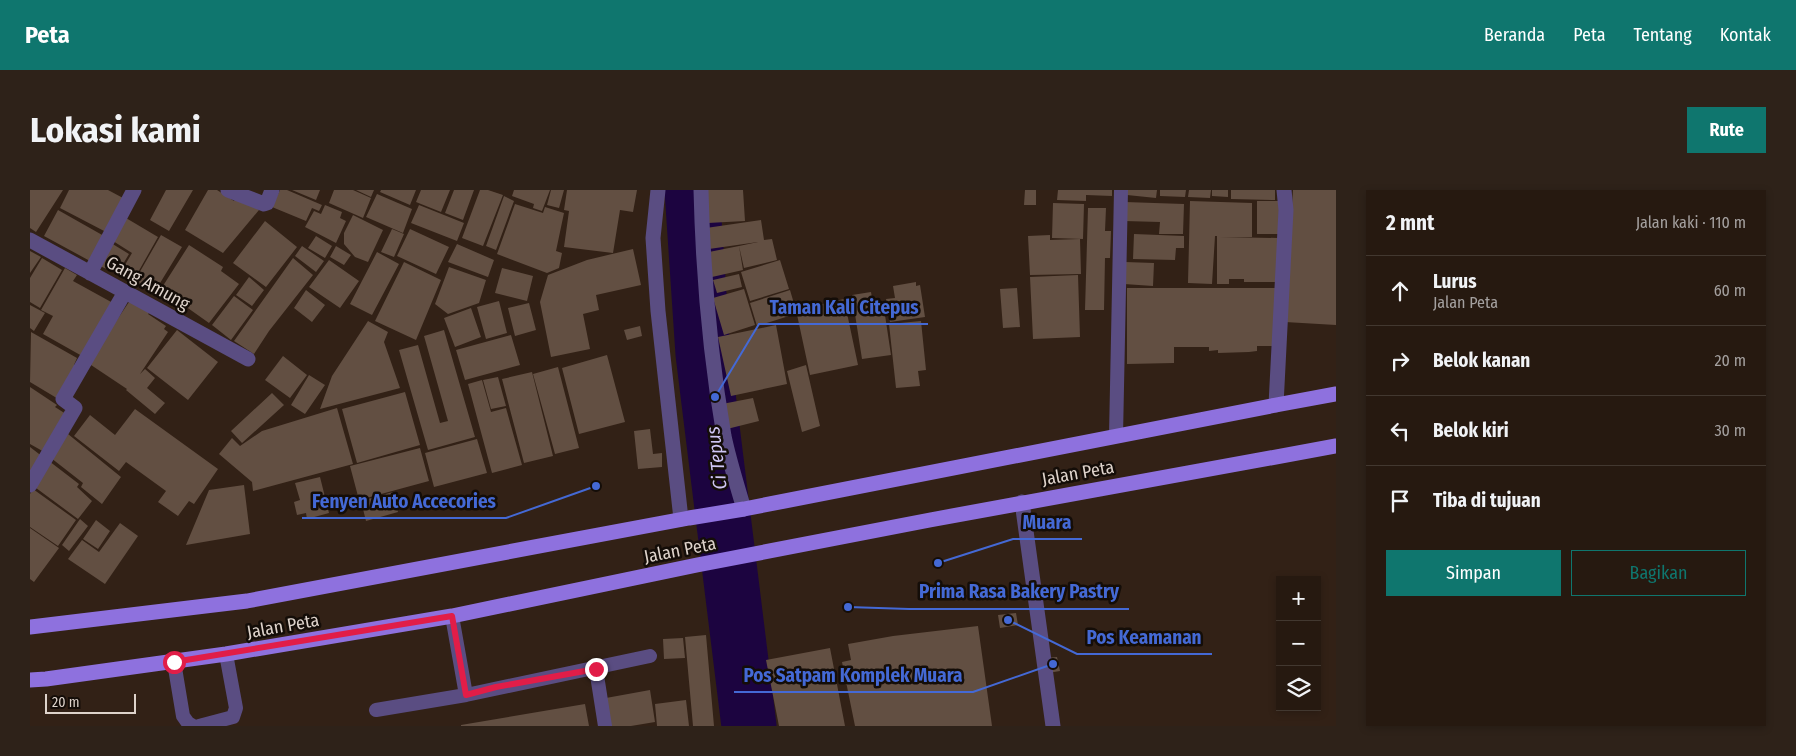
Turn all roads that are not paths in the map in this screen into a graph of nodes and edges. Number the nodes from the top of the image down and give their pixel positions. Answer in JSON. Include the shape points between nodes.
{"nodes":[{"id":1,"x":134,"y":190,"type":"edge"},
{"id":2,"x":228,"y":190,"type":"edge"},
{"id":3,"x":272,"y":190,"type":"edge"},
{"id":4,"x":658,"y":190,"type":"edge"},
{"id":5,"x":701,"y":190,"type":"edge"},
{"id":6,"x":1121,"y":190,"type":"edge"},
{"id":7,"x":1284,"y":190,"type":"edge"},
{"id":8,"x":30,"y":240,"type":"edge"},
{"id":9,"x":90,"y":273,"type":"junction"},
{"id":10,"x":125,"y":292,"type":"junction"},
{"id":11,"x":248,"y":359,"type":"dead end"},
{"id":12,"x":1336,"y":394,"type":"edge"},
{"id":13,"x":1276,"y":405,"type":"junction"},
{"id":14,"x":1116,"y":436,"type":"junction"},
{"id":15,"x":1336,"y":446,"type":"edge"},
{"id":16,"x":30,"y":485,"type":"edge"},
{"id":17,"x":1022,"y":502,"type":"junction"},
{"id":18,"x":739,"y":510,"type":"junction"},
{"id":19,"x":685,"y":519,"type":"junction"},
{"id":20,"x":452,"y":616,"type":"junction"},
{"id":21,"x":30,"y":627,"type":"edge"},
{"id":22,"x":226,"y":654,"type":"junction"},
{"id":23,"x":650,"y":656,"type":"dead end"},
{"id":24,"x":174,"y":662,"type":"junction"},
{"id":25,"x":596,"y":669,"type":"junction"},
{"id":26,"x":30,"y":680,"type":"edge"},
{"id":27,"x":466,"y":695,"type":"junction"},
{"id":28,"x":376,"y":710,"type":"dead end"},
{"id":29,"x":193,"y":726,"type":"edge"},
{"id":30,"x":199,"y":726,"type":"edge"},
{"id":31,"x":605,"y":726,"type":"edge"},
{"id":32,"x":1053,"y":726,"type":"edge"}],
"edges":[{"from":1,"to":9,"type":"street"},
{"from":2,"to":3,"type":"street","via":[[264,204]]},
{"from":4,"to":19,"type":"street","via":[[654,238],[658,311]]},
{"from":5,"to":18,"type":"street","via":[[713,360]]},
{"from":6,"to":14,"type":"lane"},
{"from":7,"to":13,"type":"street","via":[[1286,210]]},
{"from":8,"to":9,"type":"street","name":"Gang Amung"},
{"from":9,"to":10,"type":"street","name":"Gang Amung"},
{"from":10,"to":11,"type":"street","name":"Gang Amung"},
{"from":10,"to":16,"type":"street","via":[[63,399],[74,408]]},
{"from":12,"to":13,"type":"main road","name":"Jalan Peta"},
{"from":13,"to":14,"type":"main road","name":"Jalan Peta"},
{"from":14,"to":18,"type":"main road","name":"Jalan Peta"},
{"from":15,"to":17,"type":"main road","name":"Jalan Peta"},
{"from":17,"to":20,"type":"main road","name":"Jalan Peta"},
{"from":17,"to":32,"type":"street"},
{"from":18,"to":19,"type":"main road","name":"Jalan Peta"},
{"from":19,"to":21,"type":"main road","name":"Jalan Peta","via":[[246,601]]},
{"from":20,"to":22,"type":"main road","name":"Jalan Peta"},
{"from":20,"to":27,"type":"lane"},
{"from":22,"to":24,"type":"main road","name":"Jalan Peta"},
{"from":22,"to":30,"type":"lane","via":[[235,713],[233,718]]},
{"from":23,"to":25,"type":"lane"},
{"from":24,"to":26,"type":"main road","name":"Jalan Peta"},
{"from":24,"to":29,"type":"lane","via":[[183,716]]},
{"from":25,"to":27,"type":"lane"},
{"from":25,"to":31,"type":"lane"},
{"from":27,"to":28,"type":"lane"}]}
